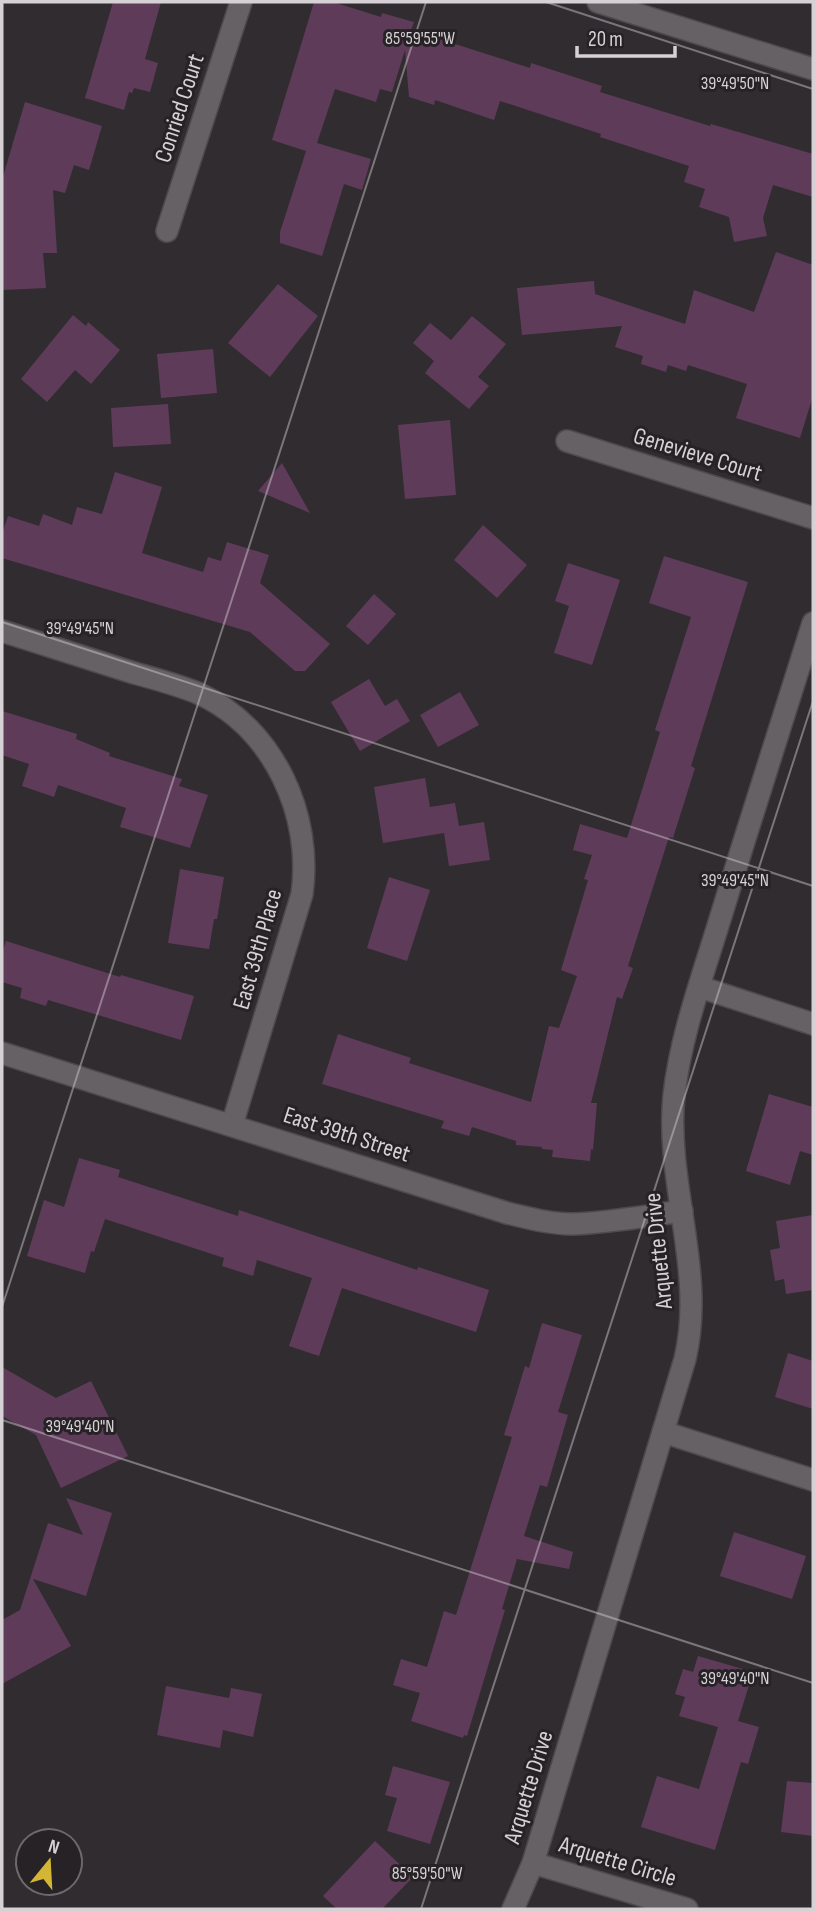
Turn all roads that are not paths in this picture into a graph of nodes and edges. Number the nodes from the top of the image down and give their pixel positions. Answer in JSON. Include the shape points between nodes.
{"nodes":[{"id":1,"x":241,"y":2,"type":"edge"},
{"id":2,"x":598,"y":2,"type":"edge"},
{"id":3,"x":813,"y":69,"type":"edge"},
{"id":4,"x":167,"y":231,"type":"dead end"},
{"id":5,"x":567,"y":441,"type":"dead end"},
{"id":6,"x":813,"y":518,"type":"edge"},
{"id":7,"x":813,"y":623,"type":"edge"},
{"id":8,"x":2,"y":631,"type":"edge"},
{"id":9,"x":700,"y":987,"type":"junction"},
{"id":10,"x":813,"y":1024,"type":"edge"},
{"id":11,"x":2,"y":1053,"type":"edge"},
{"id":12,"x":232,"y":1125,"type":"junction"},
{"id":13,"x":682,"y":1210,"type":"junction"},
{"id":14,"x":663,"y":1432,"type":"junction"},
{"id":15,"x":813,"y":1480,"type":"edge"},
{"id":16,"x":533,"y":1863,"type":"junction"},
{"id":17,"x":513,"y":1909,"type":"edge"},
{"id":18,"x":688,"y":1909,"type":"edge"}],
"edges":[{"from":1,"to":4,"type":"street","name":"Conried Court"},
{"from":2,"to":3,"type":"street"},
{"from":5,"to":6,"type":"street","name":"Genevieve Court"},
{"from":7,"to":9,"type":"street","name":"Arquette Drive"},
{"from":8,"to":12,"type":"street","name":"East 39th Place","via":[[199,694],[248,728],[284,777],[302,835],[302,894]]},
{"from":9,"to":10,"type":"street"},
{"from":9,"to":13,"type":"street","name":"Arquette Drive","via":[[680,1056],[674,1098],[674,1153]]},
{"from":11,"to":12,"type":"street","name":"East 39th Street"},
{"from":12,"to":13,"type":"street","name":"East 39th Street","via":[[538,1221],[603,1222]]},
{"from":13,"to":14,"type":"street","name":"Arquette Drive","via":[[692,1314],[685,1359]]},
{"from":14,"to":15,"type":"street"},
{"from":14,"to":16,"type":"street","name":"Arquette Drive"},
{"from":16,"to":17,"type":"street","name":"Arquette Drive"},
{"from":16,"to":18,"type":"street","name":"Arquette Circle"}]}
